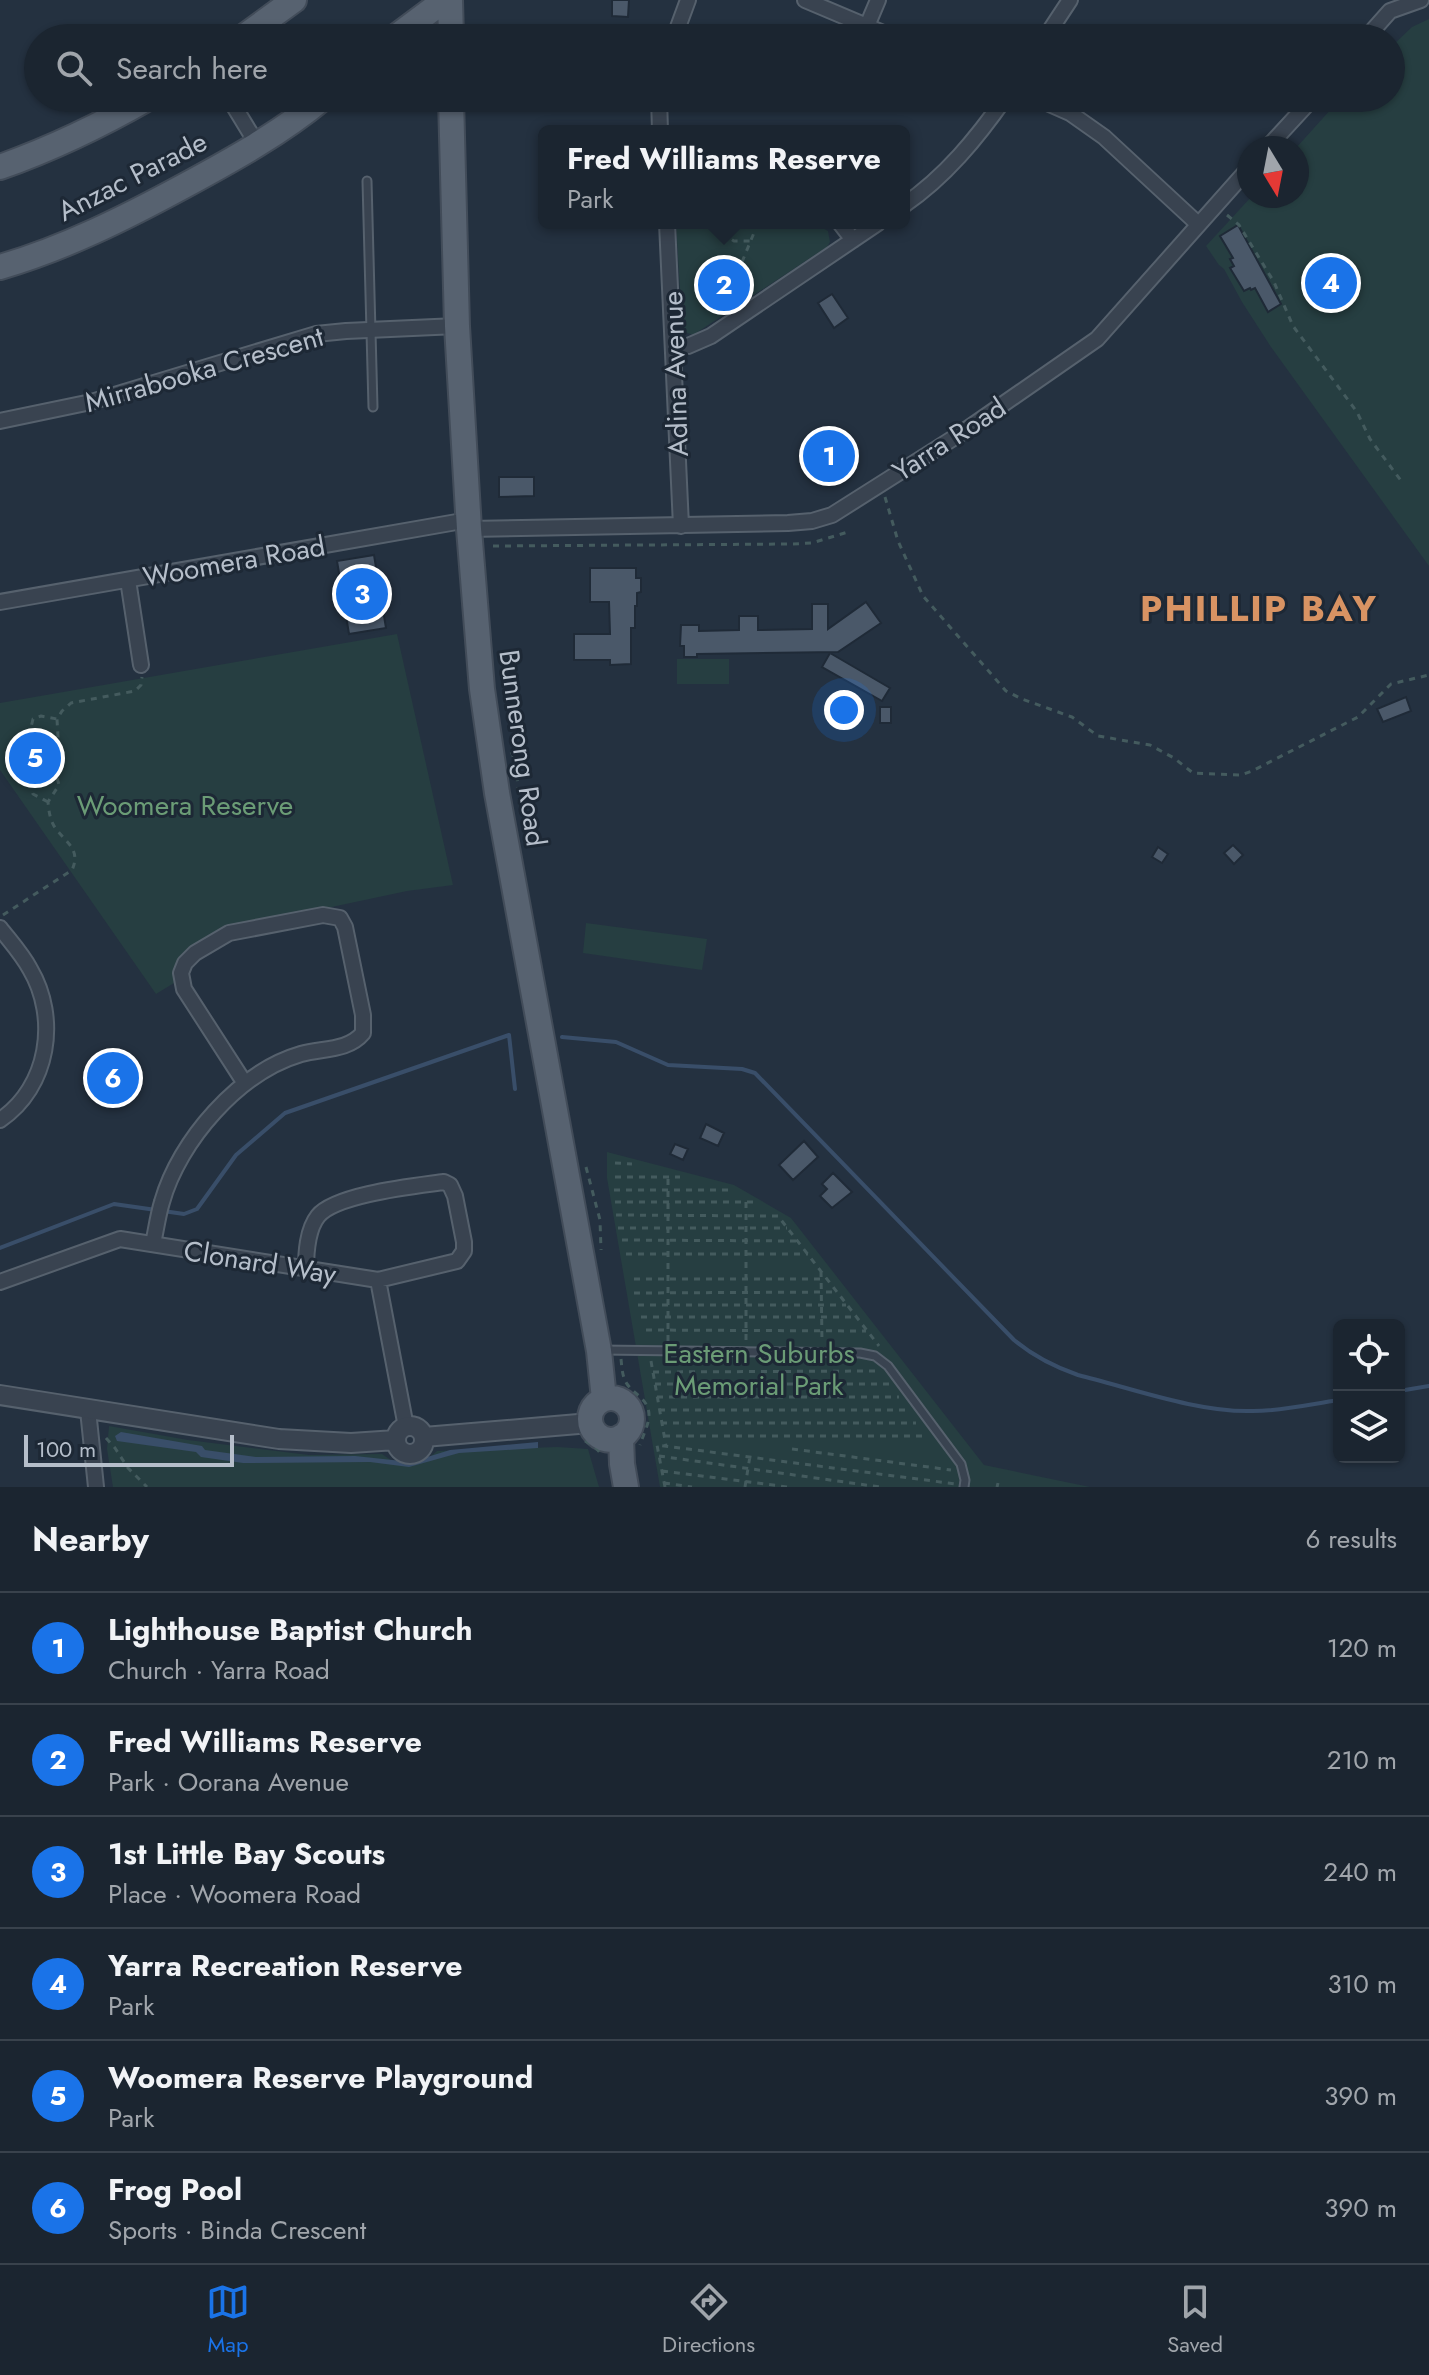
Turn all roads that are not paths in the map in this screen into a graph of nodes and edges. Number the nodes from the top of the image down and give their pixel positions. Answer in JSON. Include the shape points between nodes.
{"nodes":[{"id":1,"x":294,"y":0,"type":"edge"},
{"id":2,"x":448,"y":0,"type":"edge"},
{"id":3,"x":688,"y":0,"type":"edge"},
{"id":4,"x":805,"y":0,"type":"edge"},
{"id":5,"x":878,"y":0,"type":"edge"},
{"id":6,"x":1070,"y":0,"type":"edge"},
{"id":7,"x":1421,"y":0,"type":"edge"},
{"id":8,"x":261,"y":24,"type":"edge"},
{"id":9,"x":414,"y":24,"type":"edge"},
{"id":10,"x":450,"y":24,"type":"edge"},
{"id":11,"x":679,"y":24,"type":"edge"},
{"id":12,"x":862,"y":24,"type":"edge"},
{"id":13,"x":868,"y":24,"type":"edge"},
{"id":14,"x":1054,"y":24,"type":"edge"},
{"id":15,"x":1378,"y":24,"type":"edge"},
{"id":16,"x":123,"y":112,"type":"edge"},
{"id":17,"x":238,"y":112,"type":"edge"},
{"id":18,"x":303,"y":112,"type":"edge"},
{"id":19,"x":451,"y":112,"type":"edge"},
{"id":20,"x":994,"y":112,"type":"edge"},
{"id":21,"x":1068,"y":112,"type":"edge"},
{"id":22,"x":1300,"y":112,"type":"edge"},
{"id":23,"x":1278,"y":136,"type":"edge"},
{"id":24,"x":257,"y":144,"type":"junction"},
{"id":25,"x":0,"y":167,"type":"edge"},
{"id":26,"x":367,"y":181,"type":"dead end"},
{"id":27,"x":1237,"y":181,"type":"edge"},
{"id":28,"x":910,"y":201,"type":"edge"},
{"id":29,"x":1198,"y":224,"type":"junction"},
{"id":30,"x":667,"y":229,"type":"edge"},
{"id":31,"x":845,"y":229,"type":"edge"},
{"id":32,"x":869,"y":229,"type":"edge"},
{"id":33,"x":853,"y":240,"type":"junction"},
{"id":34,"x":0,"y":267,"type":"edge"},
{"id":35,"x":457,"y":326,"type":"junction"},
{"id":36,"x":373,"y":329,"type":"junction"},
{"id":37,"x":674,"y":347,"type":"junction"},
{"id":38,"x":373,"y":407,"type":"dead end"},
{"id":39,"x":0,"y":421,"type":"edge"},
{"id":40,"x":468,"y":524,"type":"junction"},
{"id":41,"x":681,"y":526,"type":"junction"},
{"id":42,"x":128,"y":580,"type":"junction"},
{"id":43,"x":0,"y":602,"type":"edge"},
{"id":44,"x":141,"y":665,"type":"road end"},
{"id":45,"x":0,"y":928,"type":"edge"},
{"id":46,"x":244,"y":1082,"type":"junction"},
{"id":47,"x":0,"y":1120,"type":"edge"},
{"id":48,"x":153,"y":1244,"type":"junction"},
{"id":49,"x":306,"y":1270,"type":"junction"},
{"id":50,"x":378,"y":1280,"type":"junction"},
{"id":51,"x":0,"y":1282,"type":"edge"},
{"id":52,"x":599,"y":1351,"type":"junction"},
{"id":53,"x":0,"y":1395,"type":"edge"},
{"id":54,"x":604,"y":1399,"type":"junction"},
{"id":55,"x":88,"y":1410,"type":"junction"},
{"id":56,"x":401,"y":1433,"type":"junction"},
{"id":57,"x":606,"y":1433,"type":"junction"},
{"id":58,"x":959,"y":1486,"type":"edge"},
{"id":59,"x":96,"y":1487,"type":"edge"},
{"id":60,"x":614,"y":1487,"type":"edge"},
{"id":61,"x":626,"y":1487,"type":"edge"}],
"edges":[{"from":1,"to":8,"type":"main road"},
{"from":2,"to":9,"type":"main road"},
{"from":2,"to":10,"type":"main road"},
{"from":3,"to":11,"type":"street"},
{"from":4,"to":12,"type":"street"},
{"from":5,"to":13,"type":"street"},
{"from":6,"to":14,"type":"street"},
{"from":7,"to":15,"type":"street","via":[[1390,11]]},
{"from":16,"to":25,"type":"main road"},
{"from":17,"to":24,"type":"street"},
{"from":18,"to":24,"type":"main road","name":"Anzac Parade"},
{"from":19,"to":35,"type":"main road","name":"Bunnerong Road"},
{"from":20,"to":28,"type":"street","via":[[951,165]]},
{"from":21,"to":29,"type":"street","via":[[1104,137]]},
{"from":22,"to":23,"type":"street"},
{"from":24,"to":34,"type":"main road","name":"Anzac Parade","via":[[121,219]]},
{"from":26,"to":36,"type":"lane"},
{"from":27,"to":29,"type":"street","name":"Yarra Road"},
{"from":29,"to":41,"type":"street","name":"Yarra Road","via":[[1097,339],[832,515],[812,521]]},
{"from":30,"to":37,"type":"street","name":"Adina Avenue"},
{"from":31,"to":33,"type":"street"},
{"from":32,"to":33,"type":"street"},
{"from":33,"to":37,"type":"street","via":[[711,336]]},
{"from":35,"to":36,"type":"street","name":"Mirrabooka Crescent"},
{"from":35,"to":40,"type":"main road","name":"Bunnerong Road"},
{"from":36,"to":38,"type":"lane"},
{"from":36,"to":39,"type":"street","name":"Mirrabooka Crescent","via":[[316,334],[91,402]]},
{"from":37,"to":41,"type":"street","name":"Adina Avenue"},
{"from":40,"to":41,"type":"street","name":"Yarra Road"},
{"from":40,"to":42,"type":"street","name":"Woomera Road"},
{"from":40,"to":52,"type":"main road","name":"Bunnerong Road","via":[[497,793]]},
{"from":42,"to":43,"type":"street","name":"Woomera Road"},
{"from":42,"to":44,"type":"street"},
{"from":45,"to":47,"type":"street","via":[[30,969],[46,1021],[36,1082]]},
{"from":46,"to":46,"type":"street","via":[[301,1054],[346,1046],[363,1033],[340,918],[323,915],[229,933],[185,963],[184,989]]},
{"from":46,"to":48,"type":"street","via":[[208,1119],[181,1158],[162,1201]]},
{"from":48,"to":49,"type":"street","name":"Clonard Way"},
{"from":48,"to":51,"type":"street","name":"Clonard Way","via":[[120,1239]]},
{"from":49,"to":50,"type":"street","name":"Clonard Way"},
{"from":49,"to":50,"type":"street","via":[[310,1235],[318,1216],[331,1206],[393,1190],[450,1185],[464,1242],[457,1261]]},
{"from":50,"to":56,"type":"street"},
{"from":52,"to":54,"type":"main road","name":"Bunnerong Road"},
{"from":52,"to":58,"type":"lane","via":[[875,1356],[961,1464],[965,1480]]},
{"from":53,"to":55,"type":"street"},
{"from":54,"to":57,"type":"main road","via":[[591,1411]]},
{"from":54,"to":57,"type":"main road","via":[[617,1399],[628,1407],[632,1421],[627,1433]]},
{"from":55,"to":56,"type":"street","via":[[279,1439],[351,1443]]},
{"from":55,"to":59,"type":"street"},
{"from":56,"to":57,"type":"street","via":[[401,1451],[414,1454],[424,1437]]},
{"from":57,"to":60,"type":"main road"},
{"from":57,"to":61,"type":"main road","via":[[622,1464]]}]}
